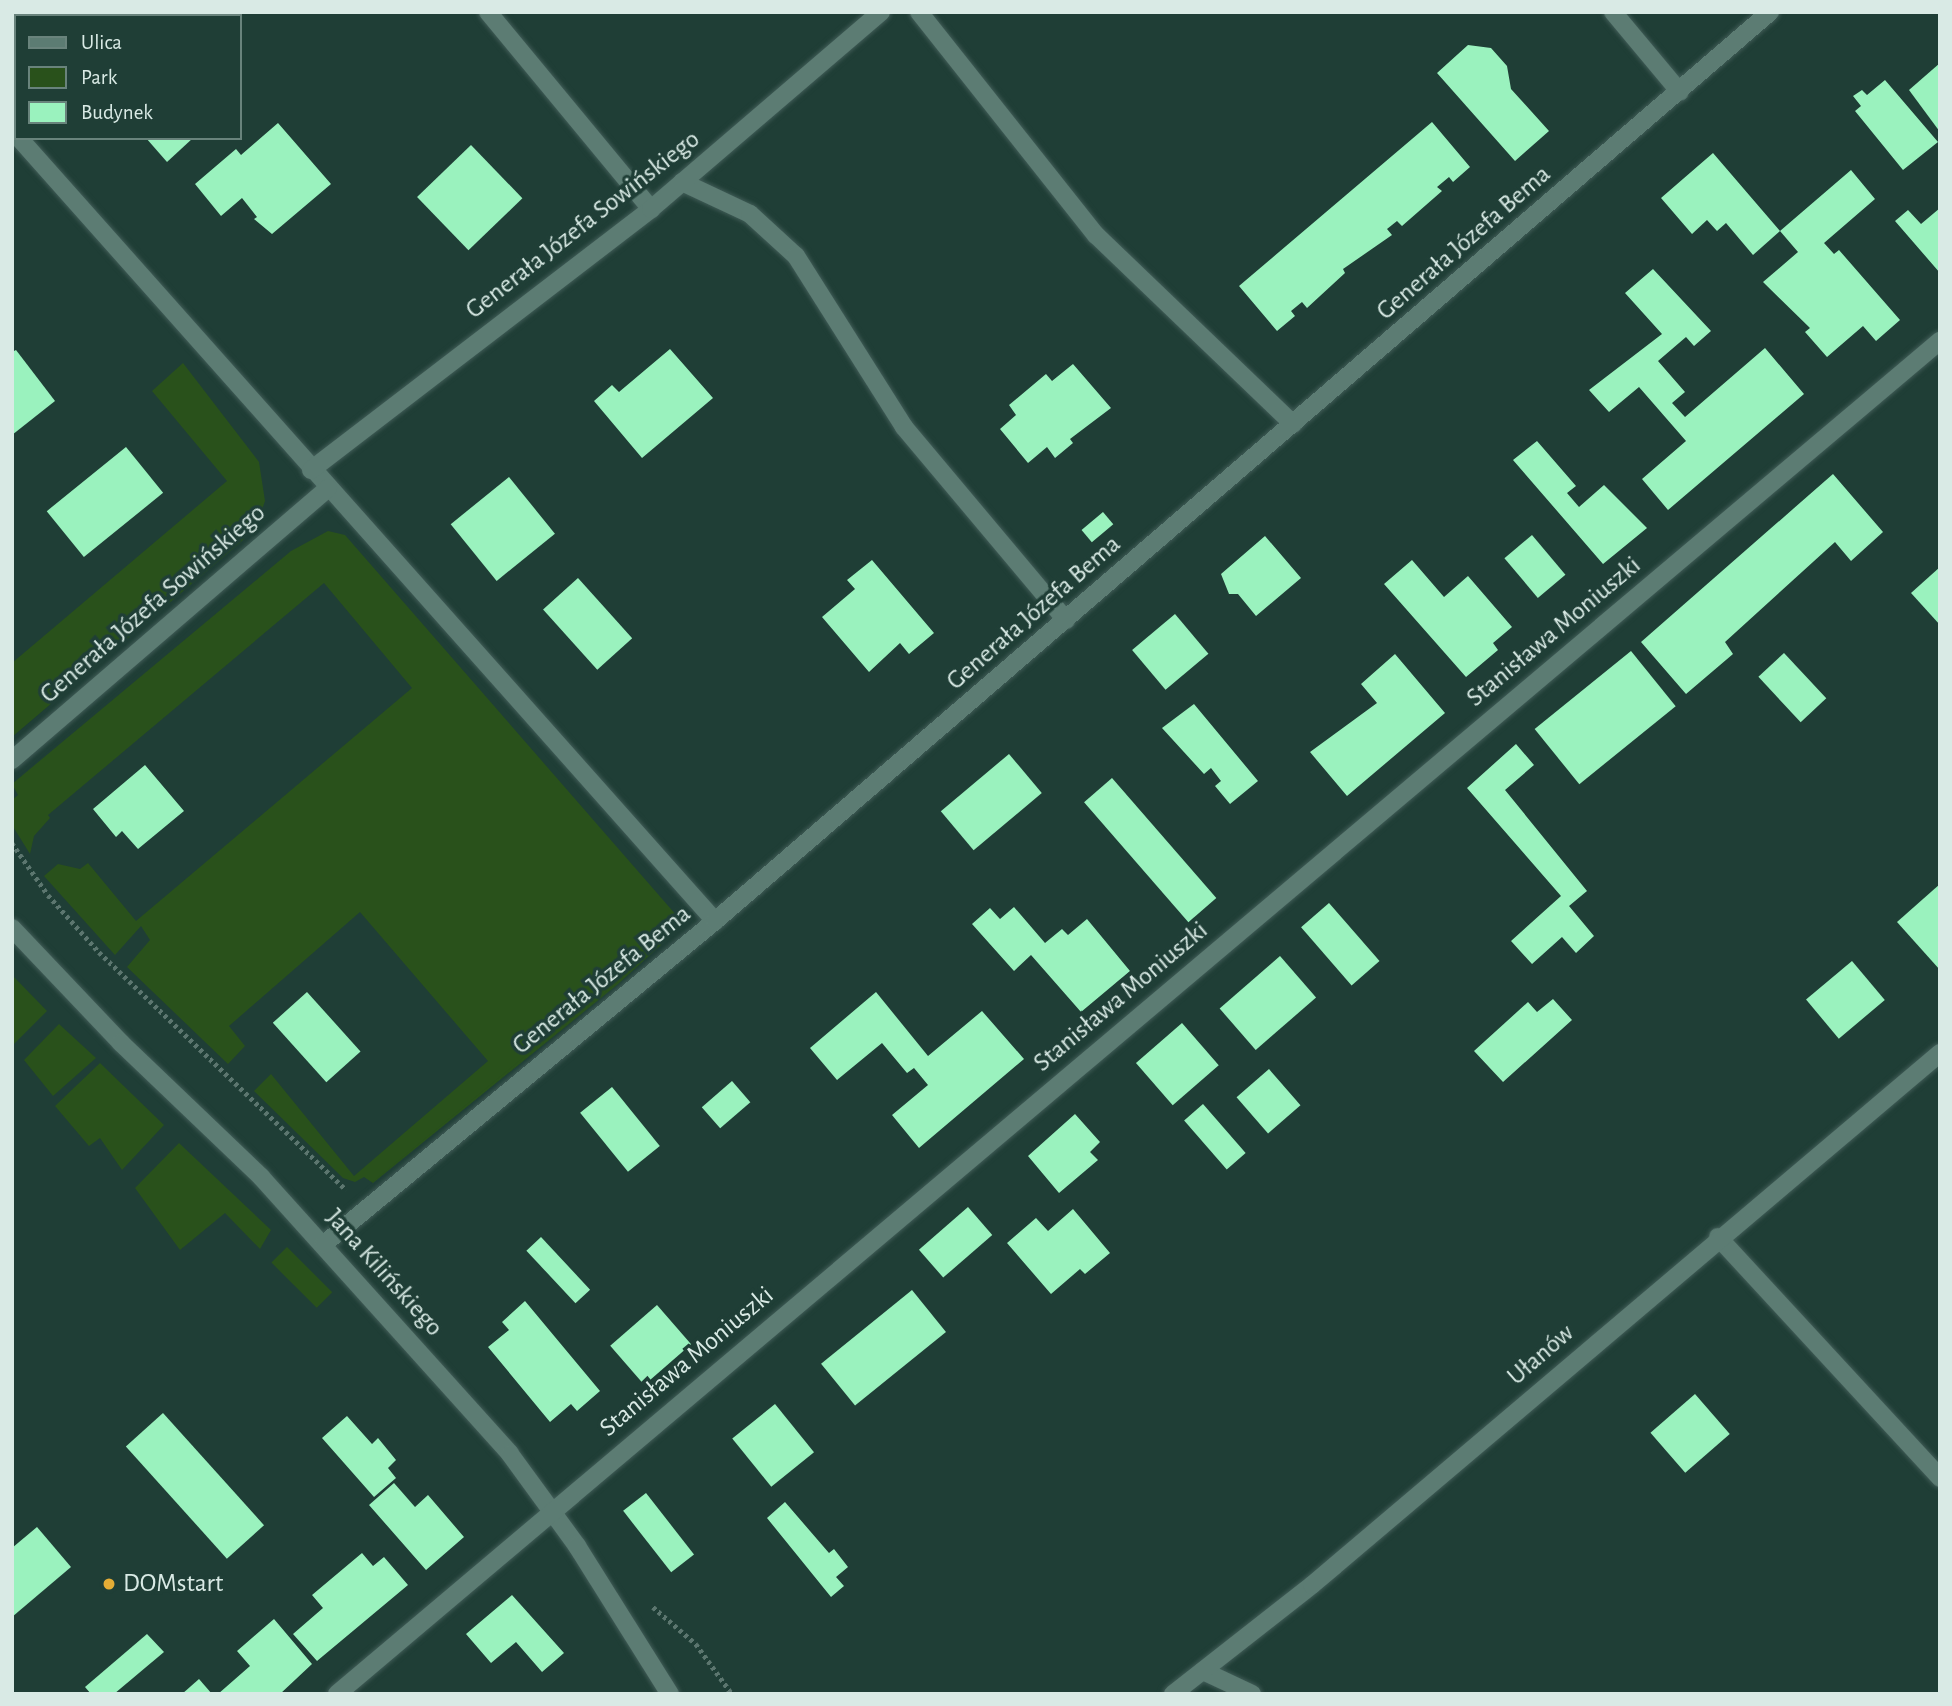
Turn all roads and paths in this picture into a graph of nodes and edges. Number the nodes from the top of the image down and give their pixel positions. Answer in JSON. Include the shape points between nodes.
{"nodes":[{"id":1,"x":488,"y":12,"type":"edge"},
{"id":2,"x":881,"y":12,"type":"edge"},
{"id":3,"x":919,"y":12,"type":"edge"},
{"id":4,"x":1613,"y":12,"type":"edge"},
{"id":5,"x":1770,"y":12,"type":"edge"},
{"id":6,"x":1680,"y":92,"type":"junction"},
{"id":7,"x":20,"y":140,"type":"edge"},
{"id":8,"x":682,"y":182,"type":"junction"},
{"id":9,"x":651,"y":209,"type":"junction"},
{"id":10,"x":1940,"y":341,"type":"edge"},
{"id":11,"x":1293,"y":425,"type":"junction"},
{"id":12,"x":312,"y":470,"type":"junction"},
{"id":13,"x":328,"y":488,"type":"junction"},
{"id":14,"x":1066,"y":620,"type":"junction"},
{"id":15,"x":12,"y":760,"type":"edge"},
{"id":16,"x":12,"y":843,"type":"edge"},
{"id":17,"x":715,"y":921,"type":"junction"},
{"id":18,"x":12,"y":928,"type":"edge"},
{"id":19,"x":1940,"y":1053,"type":"edge"},
{"id":20,"x":352,"y":1197,"type":"dead end"},
{"id":21,"x":1718,"y":1237,"type":"junction"},
{"id":22,"x":324,"y":1244,"type":"junction"},
{"id":23,"x":1940,"y":1478,"type":"edge"},
{"id":24,"x":551,"y":1511,"type":"junction"},
{"id":25,"x":644,"y":1595,"type":"dead end"},
{"id":26,"x":1203,"y":1671,"type":"junction"},
{"id":27,"x":337,"y":1694,"type":"edge"},
{"id":28,"x":670,"y":1694,"type":"edge"},
{"id":29,"x":732,"y":1694,"type":"edge"},
{"id":30,"x":1173,"y":1694,"type":"edge"},
{"id":31,"x":1252,"y":1694,"type":"edge"}],
"edges":[{"from":1,"to":9,"type":"street"},
{"from":2,"to":8,"type":"street","name":"Generała Józefa Sowińskiego"},
{"from":3,"to":11,"type":"street","via":[[1096,235]]},
{"from":4,"to":6,"type":"street"},
{"from":5,"to":6,"type":"street","name":"Generała Józefa Bema"},
{"from":6,"to":11,"type":"street","name":"Generała Józefa Bema"},
{"from":7,"to":12,"type":"street"},
{"from":8,"to":9,"type":"street","name":"Generała Józefa Sowińskiego"},
{"from":8,"to":14,"type":"street","via":[[750,214],[796,256],[904,428]]},
{"from":9,"to":12,"type":"street","name":"Generała Józefa Sowińskiego"},
{"from":10,"to":24,"type":"street","name":"Stanisława Moniuszki"},
{"from":11,"to":14,"type":"street","name":"Generała Józefa Bema"},
{"from":12,"to":13,"type":"street"},
{"from":13,"to":15,"type":"street","name":"Generała Józefa Sowińskiego"},
{"from":13,"to":17,"type":"street"},
{"from":14,"to":17,"type":"street","name":"Generała Józefa Bema"},
{"from":16,"to":20,"type":"path","via":[[48,895],[99,952]]},
{"from":17,"to":22,"type":"street","name":"Generała Józefa Bema"},
{"from":18,"to":22,"type":"street","name":"Jana Kilińskiego","via":[[84,1006]]},
{"from":19,"to":21,"type":"street","name":"Ułanów"},
{"from":21,"to":23,"type":"street"},
{"from":21,"to":26,"type":"street","name":"Ułanów","via":[[1312,1585]]},
{"from":22,"to":24,"type":"street","name":"Jana Kilińskiego","via":[[510,1454]]},
{"from":24,"to":27,"type":"street","name":"Stanisława Moniuszki"},
{"from":24,"to":28,"type":"street","name":"Jana Kilińskiego"},
{"from":25,"to":29,"type":"path","via":[[696,1644]]},
{"from":26,"to":30,"type":"street","name":"Ułanów"},
{"from":26,"to":31,"type":"street"}]}
